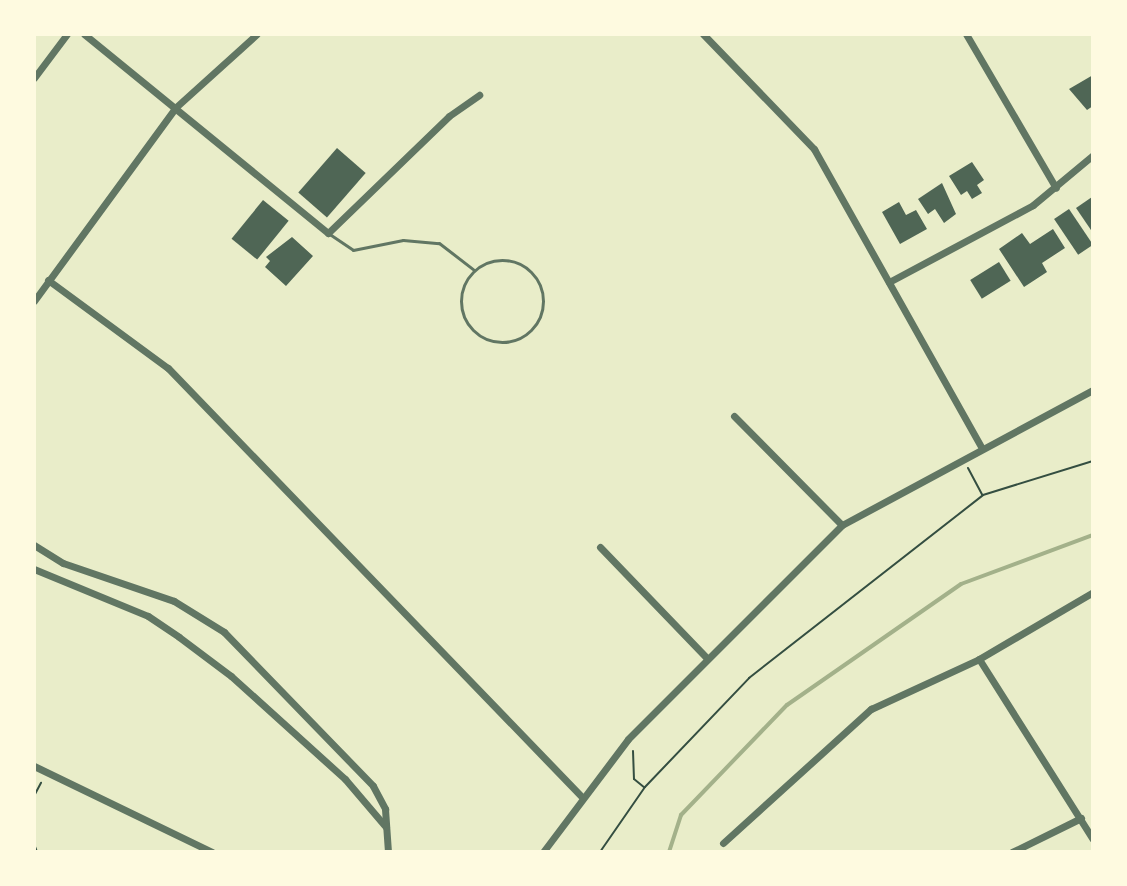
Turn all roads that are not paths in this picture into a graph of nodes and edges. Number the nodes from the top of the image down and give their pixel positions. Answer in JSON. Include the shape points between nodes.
{"nodes":[{"id":1,"x":67,"y":34,"type":"edge"},
{"id":2,"x":84,"y":34,"type":"edge"},
{"id":3,"x":257,"y":34,"type":"edge"},
{"id":4,"x":703,"y":34,"type":"edge"},
{"id":5,"x":966,"y":34,"type":"edge"},
{"id":6,"x":34,"y":78,"type":"edge"},
{"id":7,"x":479,"y":95,"type":"dead end"},
{"id":8,"x":175,"y":108,"type":"junction"},
{"id":9,"x":1093,"y":155,"type":"edge"},
{"id":10,"x":1056,"y":188,"type":"junction"},
{"id":11,"x":328,"y":233,"type":"junction"},
{"id":12,"x":474,"y":270,"type":"junction"},
{"id":13,"x":48,"y":280,"type":"junction"},
{"id":14,"x":889,"y":282,"type":"junction"},
{"id":15,"x":34,"y":301,"type":"edge"},
{"id":16,"x":1093,"y":390,"type":"edge"},
{"id":17,"x":734,"y":416,"type":"dead end"},
{"id":18,"x":982,"y":448,"type":"junction"},
{"id":19,"x":842,"y":525,"type":"junction"},
{"id":20,"x":34,"y":545,"type":"edge"},
{"id":21,"x":600,"y":547,"type":"dead end"},
{"id":22,"x":34,"y":569,"type":"edge"},
{"id":23,"x":1093,"y":592,"type":"edge"},
{"id":24,"x":706,"y":657,"type":"junction"},
{"id":25,"x":979,"y":659,"type":"junction"},
{"id":26,"x":34,"y":766,"type":"edge"},
{"id":27,"x":582,"y":797,"type":"junction"},
{"id":28,"x":1081,"y":818,"type":"junction"},
{"id":29,"x":387,"y":829,"type":"junction"},
{"id":30,"x":1093,"y":839,"type":"edge"},
{"id":31,"x":723,"y":843,"type":"dead end"},
{"id":32,"x":212,"y":852,"type":"edge"},
{"id":33,"x":388,"y":852,"type":"edge"},
{"id":34,"x":543,"y":852,"type":"edge"},
{"id":35,"x":1012,"y":852,"type":"edge"}],
"edges":[{"from":1,"to":6,"type":"street"},
{"from":2,"to":8,"type":"street"},
{"from":3,"to":8,"type":"street"},
{"from":4,"to":14,"type":"street","via":[[814,149]]},
{"from":5,"to":10,"type":"street"},
{"from":7,"to":11,"type":"street","via":[[449,116]]},
{"from":8,"to":11,"type":"street"},
{"from":8,"to":13,"type":"street"},
{"from":9,"to":10,"type":"street"},
{"from":10,"to":14,"type":"street"},
{"from":11,"to":12,"type":"lane","via":[[353,250],[403,240],[439,243]]},
{"from":12,"to":12,"type":"lane","via":[[500,260],[527,268],[542,290],[544,305],[532,330],[509,342],[495,342],[472,330],[461,293]]},
{"from":13,"to":15,"type":"street"},
{"from":13,"to":27,"type":"street","via":[[168,368]]},
{"from":14,"to":18,"type":"street"},
{"from":16,"to":18,"type":"street"},
{"from":17,"to":19,"type":"street"},
{"from":18,"to":19,"type":"street"},
{"from":19,"to":24,"type":"street"},
{"from":20,"to":29,"type":"street","via":[[63,563],[174,601],[224,632],[373,786]]},
{"from":21,"to":24,"type":"street"},
{"from":22,"to":29,"type":"street","via":[[148,616],[179,637],[345,779]]},
{"from":23,"to":25,"type":"street"},
{"from":24,"to":27,"type":"street","via":[[627,740]]},
{"from":25,"to":28,"type":"street"},
{"from":25,"to":31,"type":"street","via":[[871,709]]},
{"from":26,"to":32,"type":"street"},
{"from":27,"to":34,"type":"street"},
{"from":28,"to":30,"type":"street"},
{"from":28,"to":35,"type":"street"},
{"from":29,"to":33,"type":"street"}]}
